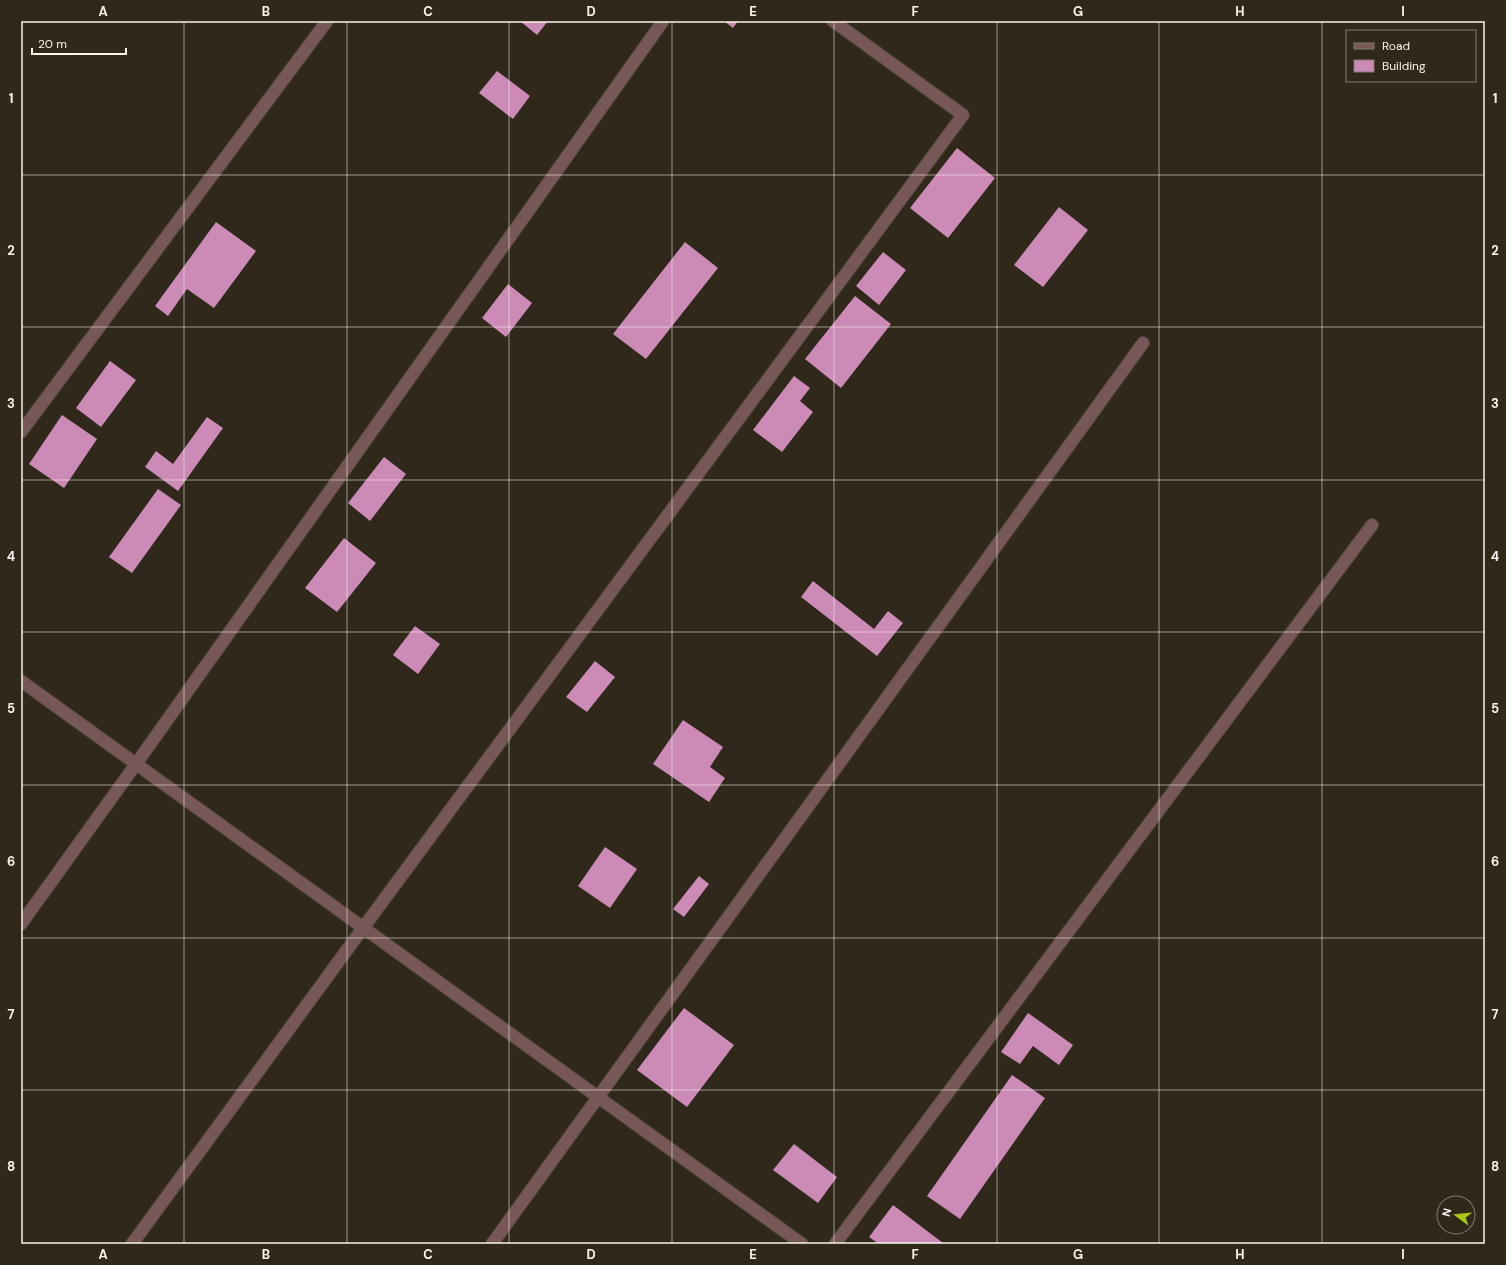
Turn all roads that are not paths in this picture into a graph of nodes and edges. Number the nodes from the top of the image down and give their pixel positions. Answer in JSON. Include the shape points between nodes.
{"nodes":[{"id":1,"x":327,"y":21,"type":"edge"},
{"id":2,"x":663,"y":21,"type":"edge"},
{"id":3,"x":833,"y":21,"type":"edge"},
{"id":4,"x":1143,"y":344,"type":"dead end"},
{"id":5,"x":21,"y":432,"type":"edge"},
{"id":6,"x":1372,"y":525,"type":"dead end"},
{"id":7,"x":21,"y":682,"type":"edge"},
{"id":8,"x":136,"y":764,"type":"junction"},
{"id":9,"x":21,"y":924,"type":"edge"},
{"id":10,"x":363,"y":928,"type":"junction"},
{"id":11,"x":599,"y":1097,"type":"junction"},
{"id":12,"x":132,"y":1244,"type":"edge"},
{"id":13,"x":492,"y":1244,"type":"edge"},
{"id":14,"x":802,"y":1244,"type":"edge"},
{"id":15,"x":835,"y":1244,"type":"edge"}],
"edges":[{"from":1,"to":5,"type":"street"},
{"from":2,"to":8,"type":"street"},
{"from":3,"to":10,"type":"street","via":[[963,115]]},
{"from":4,"to":11,"type":"street"},
{"from":6,"to":15,"type":"street"},
{"from":7,"to":8,"type":"street"},
{"from":8,"to":9,"type":"street"},
{"from":8,"to":10,"type":"street"},
{"from":10,"to":11,"type":"street"},
{"from":10,"to":12,"type":"street"},
{"from":11,"to":13,"type":"street"},
{"from":11,"to":14,"type":"street"}]}
